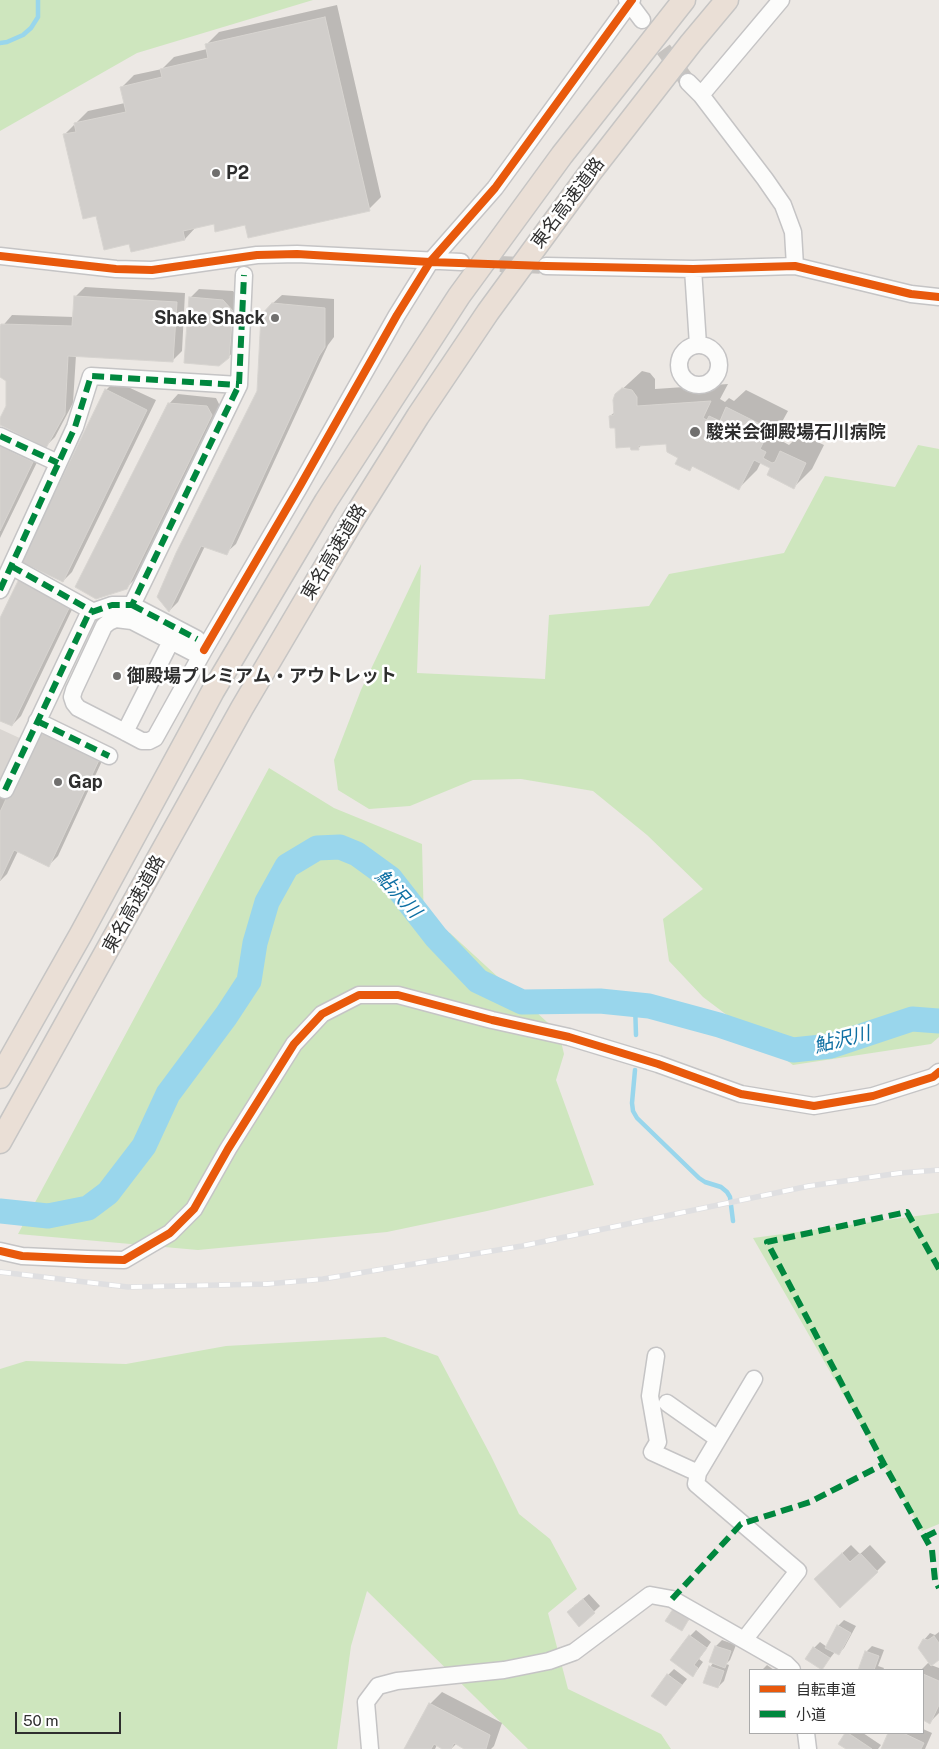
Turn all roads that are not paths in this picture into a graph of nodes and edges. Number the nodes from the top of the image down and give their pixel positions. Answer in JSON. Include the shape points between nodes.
{"nodes":[{"id":1,"x":684,"y":0,"type":"edge"},
{"id":2,"x":728,"y":0,"type":"edge"},
{"id":3,"x":781,"y":0,"type":"edge"},
{"id":4,"x":630,"y":1,"type":"edge"},
{"id":5,"x":642,"y":20,"type":"tunnel mouth"},
{"id":6,"x":688,"y":82,"type":"tunnel mouth"},
{"id":7,"x":701,"y":95,"type":"junction"},
{"id":8,"x":0,"y":256,"type":"edge"},
{"id":9,"x":430,"y":262,"type":"junction"},
{"id":10,"x":461,"y":262,"type":"tunnel mouth"},
{"id":11,"x":546,"y":266,"type":"tunnel mouth"},
{"id":12,"x":795,"y":266,"type":"junction"},
{"id":13,"x":693,"y":269,"type":"junction"},
{"id":14,"x":244,"y":274,"type":"dead end"},
{"id":15,"x":939,"y":297,"type":"edge"},
{"id":16,"x":698,"y":345,"type":"dead end"},
{"id":17,"x":239,"y":385,"type":"junction"},
{"id":18,"x":0,"y":436,"type":"edge"},
{"id":19,"x":58,"y":463,"type":"junction"},
{"id":20,"x":11,"y":566,"type":"junction"},
{"id":21,"x":0,"y":590,"type":"edge"},
{"id":22,"x":132,"y":605,"type":"junction"},
{"id":23,"x":92,"y":611,"type":"junction"},
{"id":24,"x":171,"y":641,"type":"junction"},
{"id":25,"x":200,"y":645,"type":"junction"},
{"id":26,"x":38,"y":720,"type":"junction"},
{"id":27,"x":124,"y":732,"type":"junction"},
{"id":28,"x":109,"y":756,"type":"dead end"},
{"id":29,"x":5,"y":790,"type":"dead end"},
{"id":30,"x":936,"y":1075,"type":"edge"},
{"id":31,"x":0,"y":1077,"type":"edge"},
{"id":32,"x":0,"y":1142,"type":"edge"},
{"id":33,"x":0,"y":1251,"type":"edge"},
{"id":34,"x":656,"y":1356,"type":"dead end"},
{"id":35,"x":754,"y":1379,"type":"dead end"},
{"id":36,"x":667,"y":1403,"type":"dead end"},
{"id":37,"x":718,"y":1439,"type":"junction"},
{"id":38,"x":698,"y":1473,"type":"junction"},
{"id":39,"x":744,"y":1640,"type":"junction"},
{"id":40,"x":791,"y":1669,"type":"edge"},
{"id":41,"x":806,"y":1734,"type":"edge"},
{"id":42,"x":370,"y":1749,"type":"edge"},
{"id":43,"x":808,"y":1749,"type":"edge"}],
"edges":[{"from":1,"to":31,"type":"highway","name":"東名高速道路","via":[[562,155],[465,288],[326,501],[213,691]]},
{"from":2,"to":32,"type":"highway","name":"東名高速道路","via":[[691,42],[589,174],[488,312],[418,416],[242,708]]},
{"from":3,"to":7,"type":"street"},
{"from":4,"to":5,"type":"street"},
{"from":4,"to":9,"type":"street","via":[[495,188]]},
{"from":6,"to":7,"type":"street"},
{"from":7,"to":12,"type":"street","via":[[783,205],[793,232]]},
{"from":8,"to":9,"type":"street","via":[[152,270],[257,255],[297,254]]},
{"from":9,"to":10,"type":"street"},
{"from":9,"to":25,"type":"street","via":[[300,486]]},
{"from":11,"to":13,"type":"street"},
{"from":12,"to":13,"type":"street"},
{"from":12,"to":15,"type":"street","via":[[911,294]]},
{"from":13,"to":16,"type":"street"},
{"from":14,"to":17,"type":"street"},
{"from":17,"to":19,"type":"street","via":[[90,376],[75,427]]},
{"from":17,"to":22,"type":"street"},
{"from":18,"to":19,"type":"street"},
{"from":19,"to":20,"type":"street"},
{"from":20,"to":21,"type":"street"},
{"from":20,"to":23,"type":"street"},
{"from":22,"to":23,"type":"street","via":[[112,605]]},
{"from":22,"to":25,"type":"street"},
{"from":23,"to":26,"type":"street"},
{"from":24,"to":25,"type":"street","via":[[192,652]]},
{"from":24,"to":27,"type":"street"},
{"from":24,"to":27,"type":"street","via":[[132,620],[116,619],[104,626],[72,697],[78,708]]},
{"from":25,"to":27,"type":"street","via":[[155,738],[142,741]]},
{"from":26,"to":28,"type":"street"},
{"from":26,"to":29,"type":"street"},
{"from":30,"to":33,"type":"street","via":[[874,1096],[814,1106],[741,1094],[569,1037],[398,995],[359,995],[322,1014],[294,1044],[194,1209],[170,1233],[124,1260],[22,1256]]},
{"from":34,"to":38,"type":"street","via":[[650,1396],[658,1442],[652,1452]]},
{"from":35,"to":37,"type":"street"},
{"from":36,"to":37,"type":"street"},
{"from":37,"to":38,"type":"street"},
{"from":38,"to":39,"type":"street","via":[[696,1484],[798,1572]]},
{"from":39,"to":40,"type":"street"},
{"from":39,"to":42,"type":"street","via":[[672,1599],[650,1595],[574,1652],[549,1661],[378,1686],[366,1702]]},
{"from":41,"to":43,"type":"street"}]}
